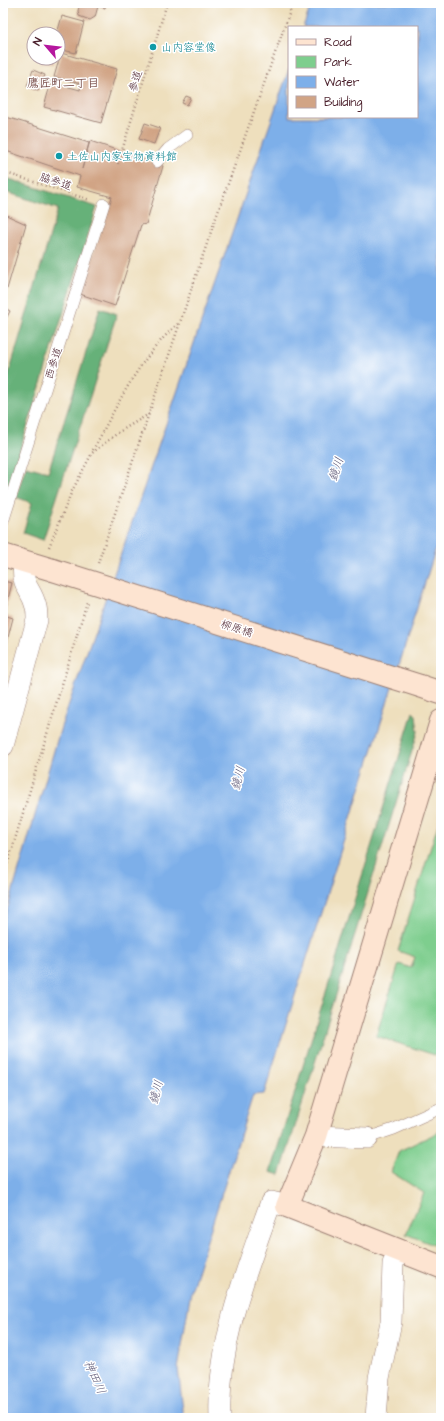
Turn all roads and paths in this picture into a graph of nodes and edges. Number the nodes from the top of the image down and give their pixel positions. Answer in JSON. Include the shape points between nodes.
{"nodes":[{"id":1,"x":166,"y":3,"type":"edge"},
{"id":2,"x":293,"y":3,"type":"edge"},
{"id":3,"x":187,"y":135,"type":"dead end"},
{"id":4,"x":157,"y":162,"type":"dead end"},
{"id":5,"x":118,"y":164,"type":"dead end"},
{"id":6,"x":3,"y":172,"type":"edge"},
{"id":7,"x":104,"y":204,"type":"joint"},
{"id":8,"x":181,"y":321,"type":"junction"},
{"id":9,"x":148,"y":414,"type":"junction"},
{"id":10,"x":92,"y":453,"type":"junction"},
{"id":11,"x":3,"y":522,"type":"edge"},
{"id":12,"x":48,"y":549,"type":"dead end"},
{"id":13,"x":3,"y":555,"type":"edge"},
{"id":14,"x":24,"y":562,"type":"junction"},
{"id":15,"x":97,"y":566,"type":"dead end"},
{"id":16,"x":88,"y":597,"type":"dead end"},
{"id":17,"x":441,"y":692,"type":"edge"},
{"id":18,"x":441,"y":721,"type":"edge"},
{"id":19,"x":3,"y":746,"type":"edge"},
{"id":20,"x":3,"y":879,"type":"edge"},
{"id":21,"x":441,"y":1108,"type":"edge"},
{"id":22,"x":316,"y":1136,"type":"junction"},
{"id":23,"x":367,"y":1138,"type":"joint"},
{"id":24,"x":287,"y":1206,"type":"junction"},
{"id":25,"x":398,"y":1250,"type":"junction"},
{"id":26,"x":441,"y":1266,"type":"edge"},
{"id":27,"x":220,"y":1418,"type":"edge"},
{"id":28,"x":376,"y":1418,"type":"edge"}],
"edges":[{"from":1,"to":5,"type":"path","name":"参道"},
{"from":2,"to":8,"type":"path"},
{"from":3,"to":4,"type":"lane","via":[[168,149]]},
{"from":6,"to":7,"type":"path","name":"脇参道"},
{"from":7,"to":11,"type":"lane","name":"西参道"},
{"from":8,"to":9,"type":"path"},
{"from":8,"to":10,"type":"path","via":[[146,356]]},
{"from":9,"to":10,"type":"path"},
{"from":9,"to":15,"type":"path"},
{"from":10,"to":12,"type":"path","via":[[72,491]]},
{"from":13,"to":14,"type":"street","name":"柳原橋"},
{"from":14,"to":17,"type":"street","name":"柳原橋","bridge":true},
{"from":14,"to":19,"type":"street","via":[[23,576],[36,607],[37,620]]},
{"from":16,"to":20,"type":"path"},
{"from":18,"to":22,"type":"street"},
{"from":21,"to":23,"type":"lane"},
{"from":22,"to":23,"type":"street"},
{"from":22,"to":24,"type":"street"},
{"from":24,"to":25,"type":"street"},
{"from":24,"to":27,"type":"street","via":[[270,1202],[234,1310],[220,1376]]},
{"from":25,"to":26,"type":"street"},
{"from":25,"to":28,"type":"street","via":[[393,1264],[391,1322],[379,1378]]}]}
